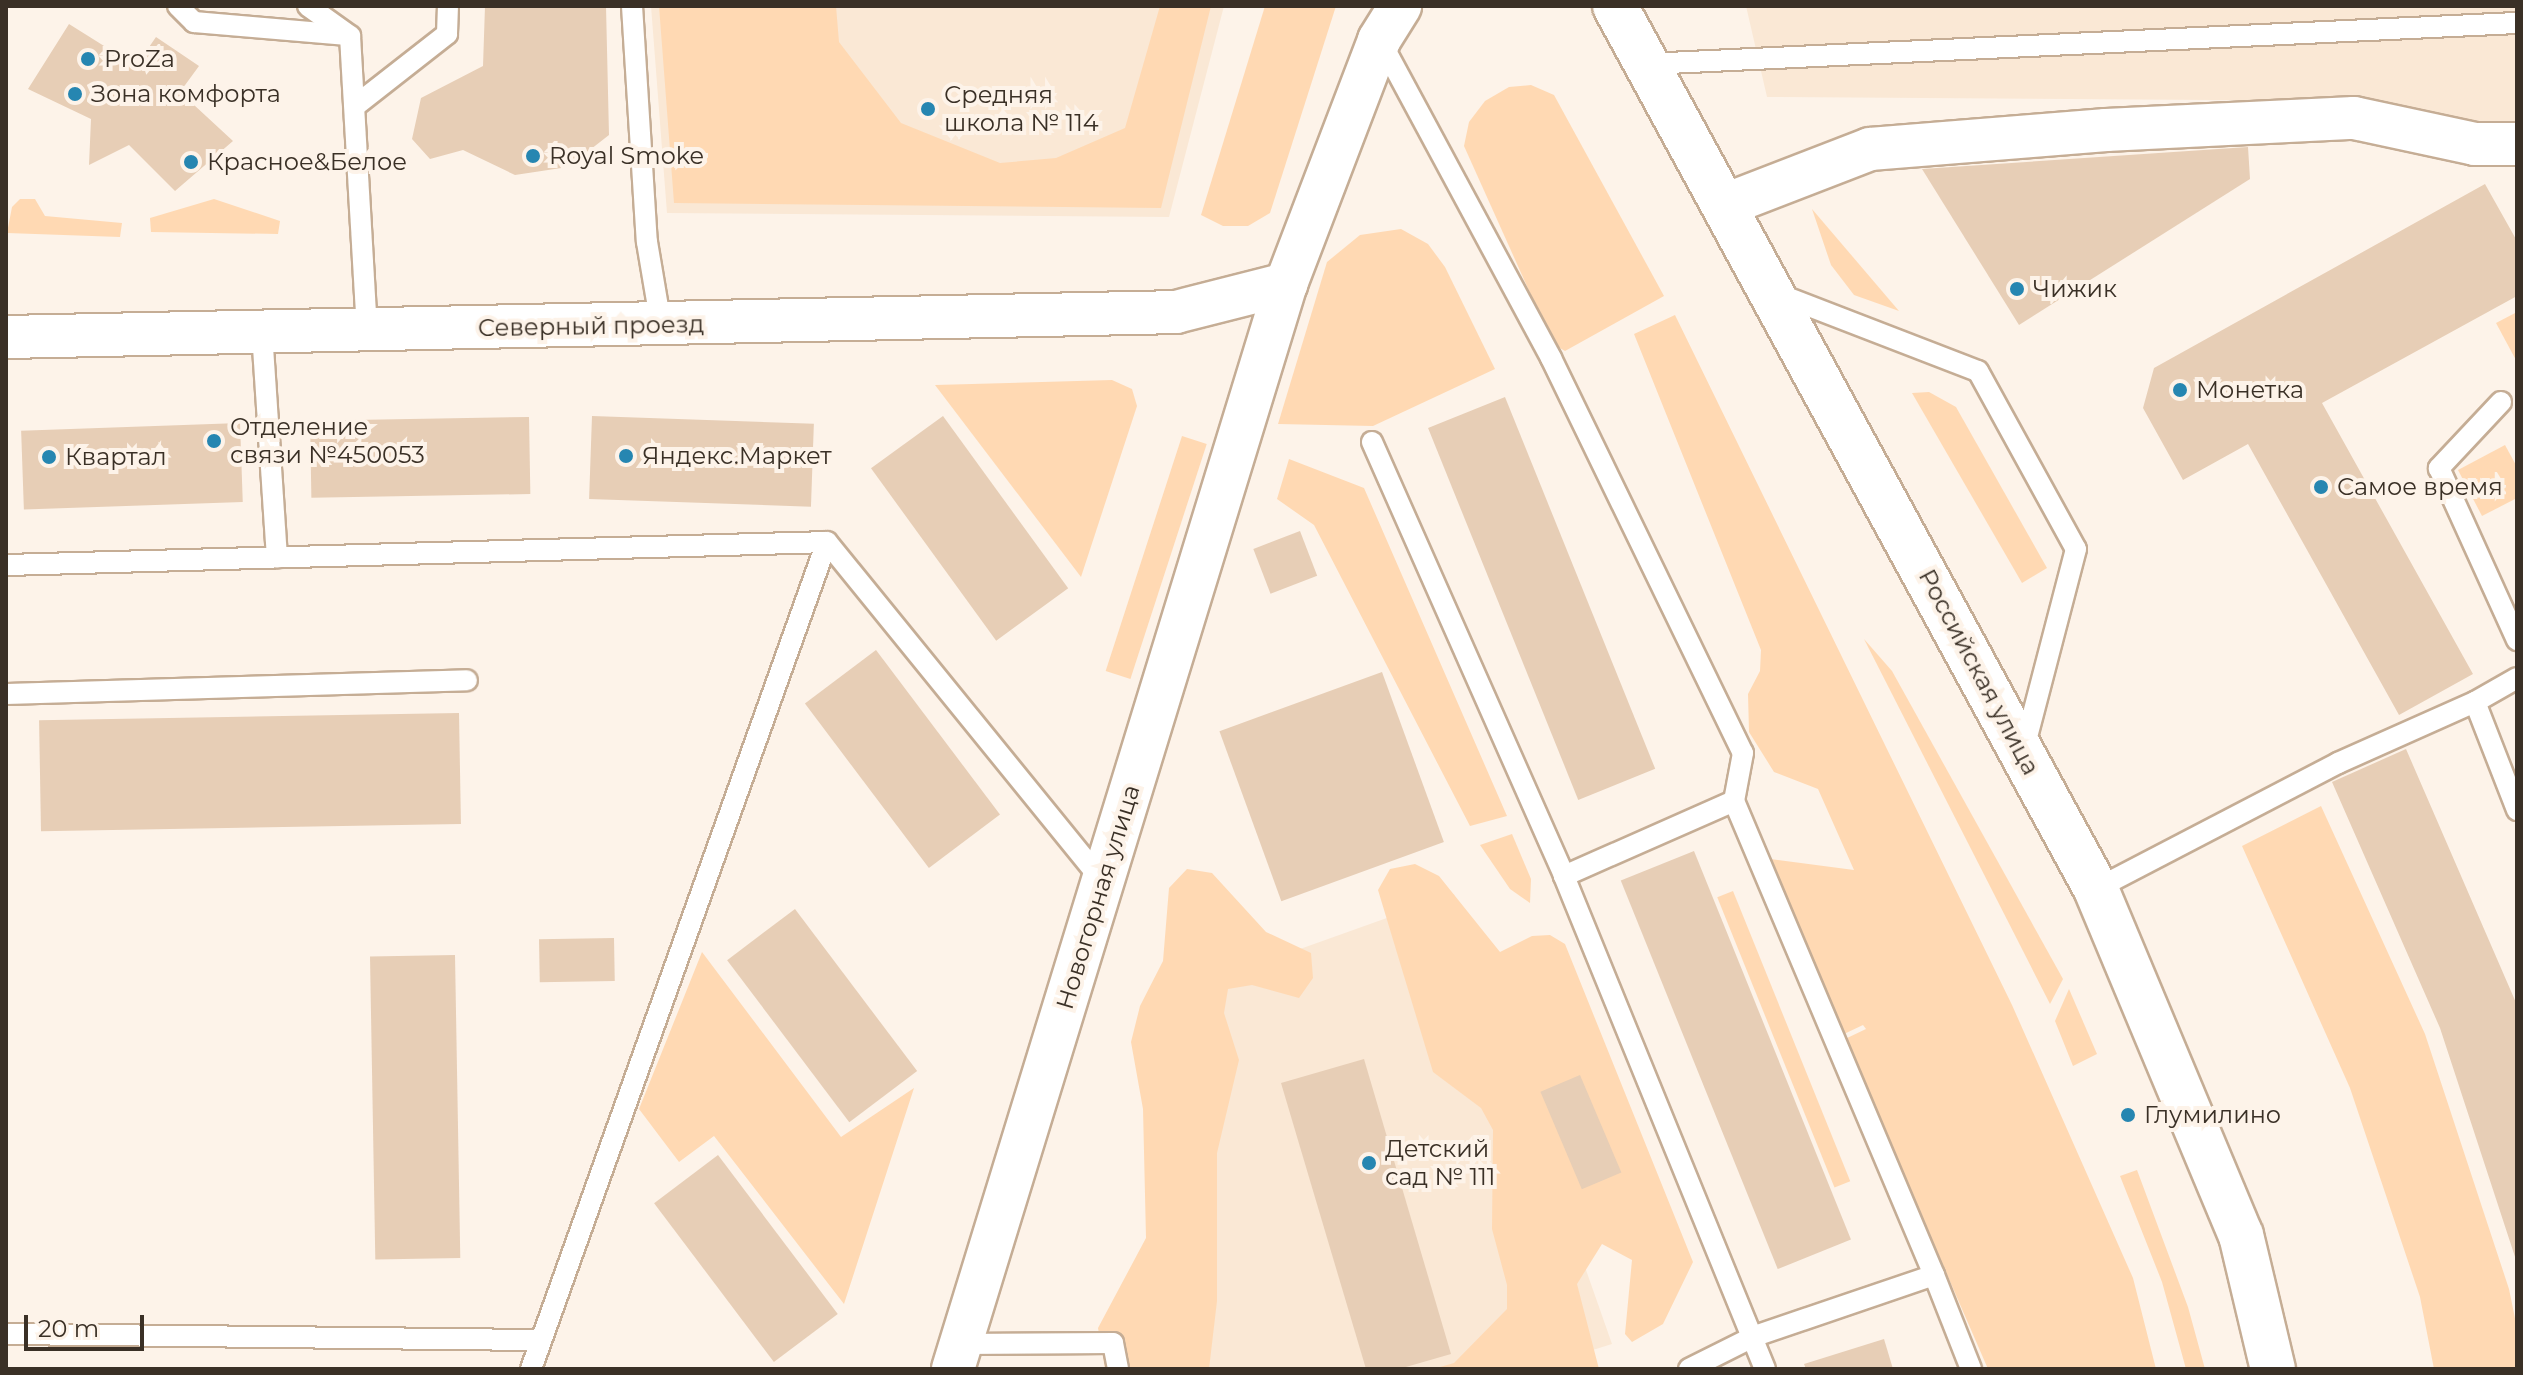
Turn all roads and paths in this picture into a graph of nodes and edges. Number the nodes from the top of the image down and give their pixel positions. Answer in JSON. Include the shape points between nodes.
{"nodes":[{"id":1,"x":178,"y":6,"type":"edge"},
{"id":2,"x":308,"y":6,"type":"edge"},
{"id":3,"x":448,"y":6,"type":"edge"},
{"id":4,"x":632,"y":6,"type":"edge"},
{"id":5,"x":1615,"y":6,"type":"edge"},
{"id":6,"x":1389,"y":23,"type":"edge"},
{"id":7,"x":2517,"y":23,"type":"edge"},
{"id":8,"x":350,"y":36,"type":"junction"},
{"id":9,"x":1647,"y":64,"type":"junction"},
{"id":10,"x":355,"y":106,"type":"junction"},
{"id":11,"x":2517,"y":144,"type":"edge"},
{"id":12,"x":1725,"y":205,"type":"junction"},
{"id":13,"x":1286,"y":284,"type":"junction"},
{"id":14,"x":1773,"y":292,"type":"junction"},
{"id":15,"x":661,"y":325,"type":"junction"},
{"id":16,"x":367,"y":330,"type":"junction"},
{"id":17,"x":262,"y":332,"type":"junction"},
{"id":18,"x":6,"y":337,"type":"edge"},
{"id":19,"x":2501,"y":402,"type":"dead end"},
{"id":20,"x":1372,"y":442,"type":"dead end"},
{"id":21,"x":827,"y":542,"type":"junction"},
{"id":22,"x":277,"y":558,"type":"junction"},
{"id":23,"x":6,"y":565,"type":"edge"},
{"id":24,"x":2517,"y":640,"type":"edge"},
{"id":25,"x":2517,"y":678,"type":"edge"},
{"id":26,"x":467,"y":680,"type":"dead end"},
{"id":27,"x":6,"y":694,"type":"edge"},
{"id":28,"x":2475,"y":702,"type":"junction"},
{"id":29,"x":2023,"y":753,"type":"junction"},
{"id":30,"x":1734,"y":801,"type":"junction"},
{"id":31,"x":2517,"y":810,"type":"edge"},
{"id":32,"x":1564,"y":876,"type":"junction"},
{"id":33,"x":1103,"y":881,"type":"junction"},
{"id":34,"x":2096,"y":889,"type":"junction"},
{"id":35,"x":1934,"y":1275,"type":"junction"},
{"id":36,"x":6,"y":1334,"type":"edge"},
{"id":37,"x":1755,"y":1336,"type":"junction"},
{"id":38,"x":538,"y":1340,"type":"junction"},
{"id":39,"x":956,"y":1356,"type":"edge"},
{"id":40,"x":531,"y":1369,"type":"edge"},
{"id":41,"x":1118,"y":1369,"type":"edge"},
{"id":42,"x":1689,"y":1369,"type":"edge"},
{"id":43,"x":1765,"y":1369,"type":"edge"},
{"id":44,"x":1971,"y":1369,"type":"edge"},
{"id":45,"x":2273,"y":1369,"type":"edge"}],
"edges":[{"from":1,"to":8,"type":"lane","via":[[194,22]]},
{"from":2,"to":8,"type":"lane"},
{"from":3,"to":10,"type":"lane","via":[[447,34]]},
{"from":4,"to":15,"type":"lane","via":[[647,242]]},
{"from":5,"to":9,"type":"main road","name":"Российская улица"},
{"from":6,"to":13,"type":"street","name":"Новогорная улица"},
{"from":6,"to":30,"type":"lane","via":[[1743,753]]},
{"from":7,"to":9,"type":"lane"},
{"from":8,"to":10,"type":"lane"},
{"from":9,"to":12,"type":"main road","name":"Российская улица"},
{"from":10,"to":16,"type":"lane"},
{"from":11,"to":12,"type":"street","via":[[2475,144],[2354,118],[2106,130],[1870,149]]},
{"from":12,"to":14,"type":"main road","name":"Российская улица"},
{"from":13,"to":15,"type":"street","name":"Северный проезд","via":[[1176,312]]},
{"from":13,"to":33,"type":"street","name":"Новогорная улица"},
{"from":14,"to":29,"type":"main road","name":"Российская улица"},
{"from":14,"to":29,"type":"lane","via":[[1978,371],[2076,549]]},
{"from":15,"to":16,"type":"street","name":"Северный проезд"},
{"from":16,"to":17,"type":"street","name":"Северный проезд"},
{"from":17,"to":18,"type":"street","name":"Северный проезд"},
{"from":17,"to":22,"type":"lane"},
{"from":19,"to":24,"type":"lane","via":[[2439,468]]},
{"from":20,"to":32,"type":"lane"},
{"from":21,"to":22,"type":"lane"},
{"from":21,"to":33,"type":"lane"},
{"from":21,"to":38,"type":"lane"},
{"from":22,"to":23,"type":"lane"},
{"from":25,"to":28,"type":"lane"},
{"from":26,"to":27,"type":"lane"},
{"from":28,"to":31,"type":"lane"},
{"from":28,"to":34,"type":"lane","via":[[2338,763]]},
{"from":29,"to":34,"type":"main road","name":"Российская улица"},
{"from":30,"to":32,"type":"lane"},
{"from":30,"to":35,"type":"lane"},
{"from":32,"to":37,"type":"lane"},
{"from":33,"to":39,"type":"street","name":"Новогорная улица"},
{"from":34,"to":45,"type":"main road","name":"Российская улица","via":[[2241,1235]]},
{"from":35,"to":37,"type":"lane"},
{"from":35,"to":44,"type":"lane"},
{"from":36,"to":38,"type":"lane"},
{"from":37,"to":42,"type":"lane"},
{"from":37,"to":43,"type":"lane"},
{"from":38,"to":40,"type":"lane"},
{"from":39,"to":41,"type":"lane","via":[[1113,1343]]}]}
